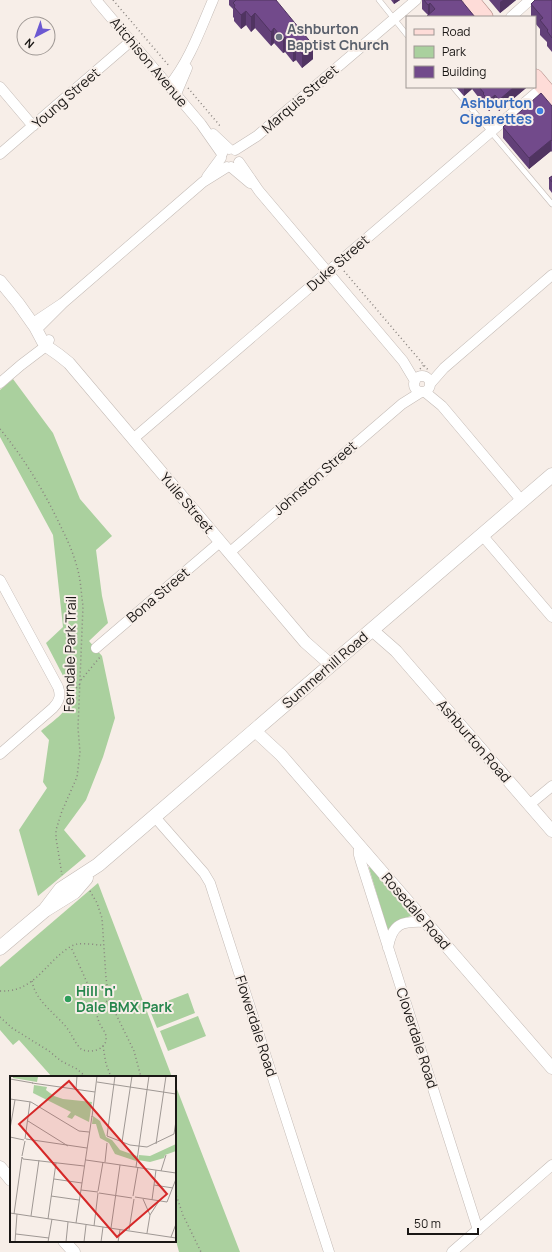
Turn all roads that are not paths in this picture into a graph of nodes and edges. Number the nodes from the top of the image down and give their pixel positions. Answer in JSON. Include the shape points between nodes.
{"nodes":[{"id":1,"x":96,"y":0,"type":"edge"},
{"id":2,"x":213,"y":0,"type":"edge"},
{"id":3,"x":379,"y":0,"type":"edge"},
{"id":4,"x":416,"y":0,"type":"edge"},
{"id":5,"x":470,"y":0,"type":"edge"},
{"id":6,"x":530,"y":0,"type":"edge"},
{"id":7,"x":484,"y":16,"type":"edge"},
{"id":8,"x":512,"y":16,"type":"edge"},
{"id":9,"x":394,"y":19,"type":"junction"},
{"id":10,"x":406,"y":34,"type":"edge"},
{"id":11,"x":131,"y":41,"type":"junction"},
{"id":12,"x":189,"y":57,"type":"junction"},
{"id":13,"x":0,"y":86,"type":"edge"},
{"id":14,"x":169,"y":86,"type":"junction"},
{"id":15,"x":543,"y":87,"type":"edge"},
{"id":16,"x":454,"y":88,"type":"edge"},
{"id":17,"x":176,"y":94,"type":"junction"},
{"id":18,"x":33,"y":126,"type":"junction"},
{"id":19,"x":491,"y":132,"type":"junction"},
{"id":20,"x":0,"y":154,"type":"edge"},
{"id":21,"x":231,"y":158,"type":"junction"},
{"id":22,"x":552,"y":204,"type":"edge"},
{"id":23,"x":327,"y":272,"type":"junction"},
{"id":24,"x":552,"y":275,"type":"edge"},
{"id":25,"x":0,"y":281,"type":"edge"},
{"id":26,"x":37,"y":324,"type":"junction"},
{"id":27,"x":46,"y":343,"type":"junction"},
{"id":28,"x":0,"y":383,"type":"edge"},
{"id":29,"x":424,"y":383,"type":"junction"},
{"id":30,"x":132,"y":439,"type":"junction"},
{"id":31,"x":552,"y":475,"type":"edge"},
{"id":32,"x":522,"y":501,"type":"junction"},
{"id":33,"x":482,"y":535,"type":"junction"},
{"id":34,"x":220,"y":542,"type":"junction"},
{"id":35,"x":229,"y":553,"type":"junction"},
{"id":36,"x":0,"y":580,"type":"edge"},
{"id":37,"x":552,"y":617,"type":"edge"},
{"id":38,"x":375,"y":627,"type":"junction"},
{"id":39,"x":100,"y":651,"type":"road end"},
{"id":40,"x":327,"y":668,"type":"junction"},
{"id":41,"x":258,"y":727,"type":"junction"},
{"id":42,"x":0,"y":754,"type":"edge"},
{"id":43,"x":552,"y":786,"type":"edge"},
{"id":44,"x":529,"y":805,"type":"junction"},
{"id":45,"x":154,"y":816,"type":"junction"},
{"id":46,"x":552,"y":832,"type":"edge"},
{"id":47,"x":359,"y":845,"type":"junction"},
{"id":48,"x":98,"y":865,"type":"junction"},
{"id":49,"x":45,"y":910,"type":"junction"},
{"id":50,"x":425,"y":922,"type":"junction"},
{"id":51,"x":0,"y":948,"type":"edge"},
{"id":52,"x":388,"y":948,"type":"junction"},
{"id":53,"x":552,"y":1068,"type":"edge"},
{"id":54,"x":552,"y":1166,"type":"edge"},
{"id":55,"x":0,"y":1167,"type":"edge"},
{"id":56,"x":10,"y":1179,"type":"edge"},
{"id":57,"x":478,"y":1230,"type":"junction"},
{"id":58,"x":65,"y":1242,"type":"edge"},
{"id":59,"x":74,"y":1252,"type":"edge"},
{"id":60,"x":329,"y":1252,"type":"edge"},
{"id":61,"x":452,"y":1252,"type":"edge"}],
"edges":[{"from":1,"to":11,"type":"street","name":"Aitchison Avenue"},
{"from":2,"to":12,"type":"street"},
{"from":3,"to":9,"type":"lane"},
{"from":4,"to":9,"type":"street","name":"Marquis Street"},
{"from":5,"to":7,"type":"main road"},
{"from":6,"to":8,"type":"street"},
{"from":9,"to":10,"type":"lane"},
{"from":9,"to":21,"type":"street","name":"Marquis Street"},
{"from":11,"to":14,"type":"street","name":"Aitchison Avenue"},
{"from":11,"to":18,"type":"street","name":"Young Street"},
{"from":12,"to":14,"type":"street"},
{"from":12,"to":17,"type":"street"},
{"from":13,"to":18,"type":"street"},
{"from":14,"to":17,"type":"street","name":"Aitchison Avenue"},
{"from":15,"to":19,"type":"street","name":"Duke Street"},
{"from":16,"to":19,"type":"lane"},
{"from":17,"to":21,"type":"street","name":"Aitchison Avenue"},
{"from":18,"to":20,"type":"street","name":"Young Street"},
{"from":19,"to":22,"type":"lane"},
{"from":19,"to":23,"type":"street","name":"Duke Street"},
{"from":21,"to":23,"type":"street","name":"Aitchison Avenue"},
{"from":21,"to":26,"type":"street","name":"Marquis Street"},
{"from":23,"to":29,"type":"street","name":"Aitchison Avenue"},
{"from":23,"to":30,"type":"street","name":"Duke Street"},
{"from":24,"to":29,"type":"street","name":"Johnston Street"},
{"from":25,"to":26,"type":"street","name":"Yuile Street"},
{"from":26,"to":27,"type":"street","name":"Yuile Street"},
{"from":27,"to":28,"type":"street"},
{"from":27,"to":30,"type":"street","name":"Yuile Street","via":[[61,350]]},
{"from":29,"to":32,"type":"street","name":"Aitchison Avenue"},
{"from":29,"to":35,"type":"street","name":"Johnston Street"},
{"from":30,"to":34,"type":"street","name":"Yuile Street"},
{"from":31,"to":32,"type":"main road","name":"Summerhill Road"},
{"from":32,"to":33,"type":"main road","name":"Summerhill Road"},
{"from":33,"to":37,"type":"street"},
{"from":33,"to":38,"type":"main road","name":"Summerhill Road"},
{"from":34,"to":35,"type":"street","name":"Yuile Street"},
{"from":34,"to":39,"type":"street","name":"Bona Street"},
{"from":35,"to":40,"type":"street","name":"Yuile Street"},
{"from":36,"to":42,"type":"street","via":[[60,693],[56,704]]},
{"from":38,"to":40,"type":"main road","name":"Summerhill Road"},
{"from":38,"to":44,"type":"street","name":"Ashburton Road"},
{"from":40,"to":41,"type":"main road","name":"Summerhill Road"},
{"from":41,"to":45,"type":"main road","name":"Summerhill Road"},
{"from":41,"to":47,"type":"street","name":"Rosedale Road"},
{"from":43,"to":44,"type":"street"},
{"from":44,"to":46,"type":"street","name":"Ashburton Road"},
{"from":45,"to":48,"type":"main road","name":"Summerhill Road"},
{"from":45,"to":60,"type":"street","name":"Flowerdale Road","via":[[210,883]]},
{"from":47,"to":50,"type":"street","name":"Rosedale Road"},
{"from":47,"to":52,"type":"street","name":"Cloverdale Road","via":[[359,855]]},
{"from":48,"to":49,"type":"main road","name":"Summerhill Road","via":[[74,892]]},
{"from":48,"to":49,"type":"main road","name":"Summerhill Road","via":[[57,893]]},
{"from":49,"to":51,"type":"main road","name":"Summerhill Road"},
{"from":50,"to":52,"type":"street","via":[[407,921],[401,924],[390,937]]},
{"from":50,"to":53,"type":"street","name":"Rosedale Road"},
{"from":52,"to":57,"type":"street","name":"Cloverdale Road"},
{"from":54,"to":57,"type":"street"},
{"from":55,"to":56,"type":"street"},
{"from":57,"to":61,"type":"street"},
{"from":58,"to":59,"type":"street"}]}
